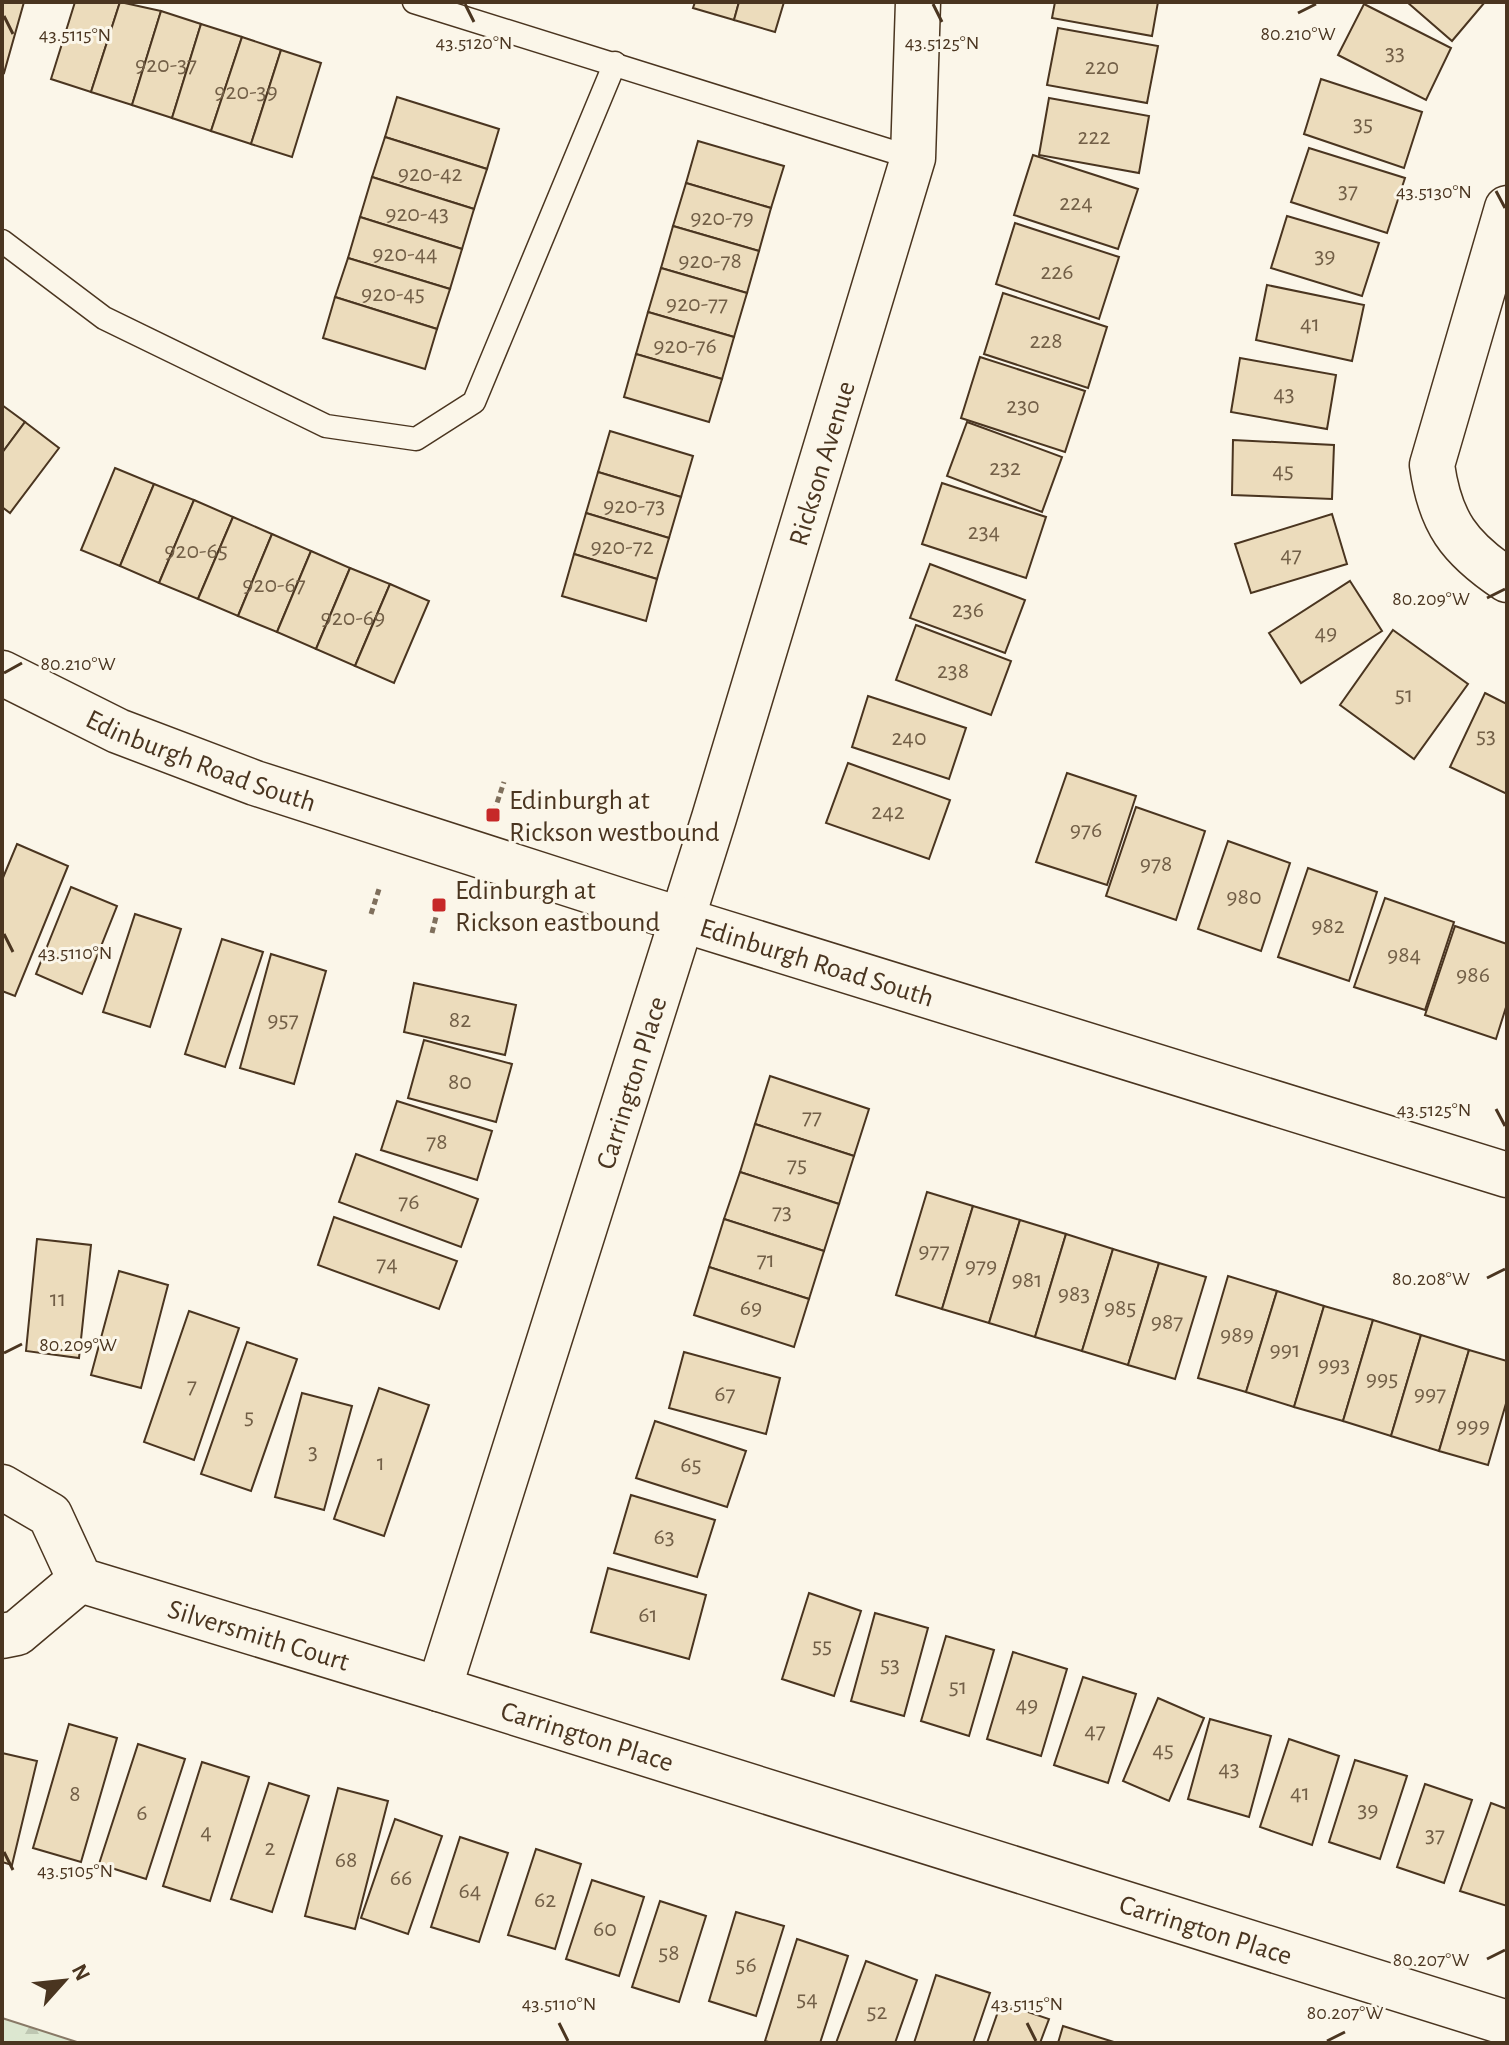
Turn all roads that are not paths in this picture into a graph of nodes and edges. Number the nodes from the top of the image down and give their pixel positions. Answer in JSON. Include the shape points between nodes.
{"nodes":[{"id":1,"x":414,"y":2,"type":"edge"},
{"id":2,"x":918,"y":2,"type":"edge"},
{"id":3,"x":615,"y":63,"type":"junction"},
{"id":4,"x":913,"y":158,"type":"junction"},
{"id":5,"x":1507,"y":208,"type":"edge"},
{"id":6,"x":2,"y":241,"type":"edge"},
{"id":7,"x":1507,"y":580,"type":"edge"},
{"id":8,"x":2,"y":673,"type":"edge"},
{"id":9,"x":682,"y":918,"type":"junction"},
{"id":10,"x":1507,"y":1175,"type":"edge"},
{"id":11,"x":2,"y":1487,"type":"edge"},
{"id":12,"x":80,"y":1580,"type":"junction"},
{"id":13,"x":2,"y":1636,"type":"edge"},
{"id":14,"x":439,"y":1689,"type":"junction"},
{"id":15,"x":1507,"y":2023,"type":"edge"}],
"edges":[{"from":1,"to":3,"type":"lane"},
{"from":2,"to":4,"type":"street","name":"Rickson Avenue"},
{"from":3,"to":4,"type":"lane"},
{"from":3,"to":6,"type":"lane","via":[[474,402],[416,439],[326,426],[104,318]]},
{"from":4,"to":9,"type":"street","name":"Rickson Avenue"},
{"from":5,"to":7,"type":"street","via":[[1432,465],[1437,500],[1453,532],[1476,559]]},
{"from":8,"to":9,"type":"street","name":"Edinburgh Road South","via":[[118,731],[255,783]]},
{"from":9,"to":10,"type":"street","name":"Edinburgh Road South"},
{"from":9,"to":14,"type":"street","name":"Carrington Place"},
{"from":11,"to":12,"type":"street","via":[[50,1515]]},
{"from":12,"to":13,"type":"street","via":[[17,1633]]},
{"from":12,"to":14,"type":"street","name":"Silversmith Court"},
{"from":14,"to":15,"type":"street","name":"Carrington Place"}]}
